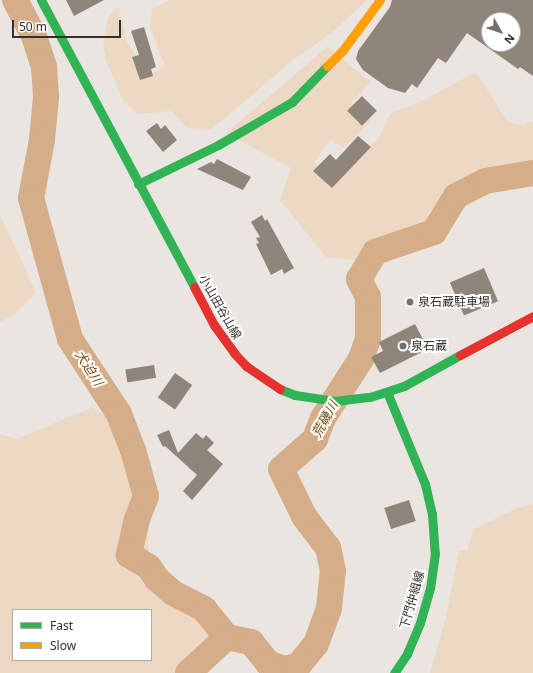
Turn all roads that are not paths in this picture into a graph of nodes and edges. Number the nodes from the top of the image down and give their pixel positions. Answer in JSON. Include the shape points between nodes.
{"nodes":[{"id":1,"x":41,"y":0,"type":"edge"},
{"id":2,"x":380,"y":0,"type":"edge"},
{"id":3,"x":138,"y":184,"type":"junction"},
{"id":4,"x":533,"y":316,"type":"edge"},
{"id":5,"x":387,"y":392,"type":"junction"},
{"id":6,"x":394,"y":673,"type":"edge"}],
"edges":[{"from":1,"to":3,"type":"main road","name":"小山田谷山線"},
{"from":2,"to":3,"type":"main road","via":[[343,50],[292,102],[218,146]]},
{"from":3,"to":5,"type":"main road","name":"小山田谷山線","via":[[214,325],[246,366],[276,387],[295,395],[353,400]]},
{"from":4,"to":5,"type":"main road","name":"小山田谷山線","via":[[404,386]]},
{"from":5,"to":6,"type":"main road","name":"下門仲組線","via":[[425,484],[432,514],[436,553],[420,623],[407,654]]}]}
